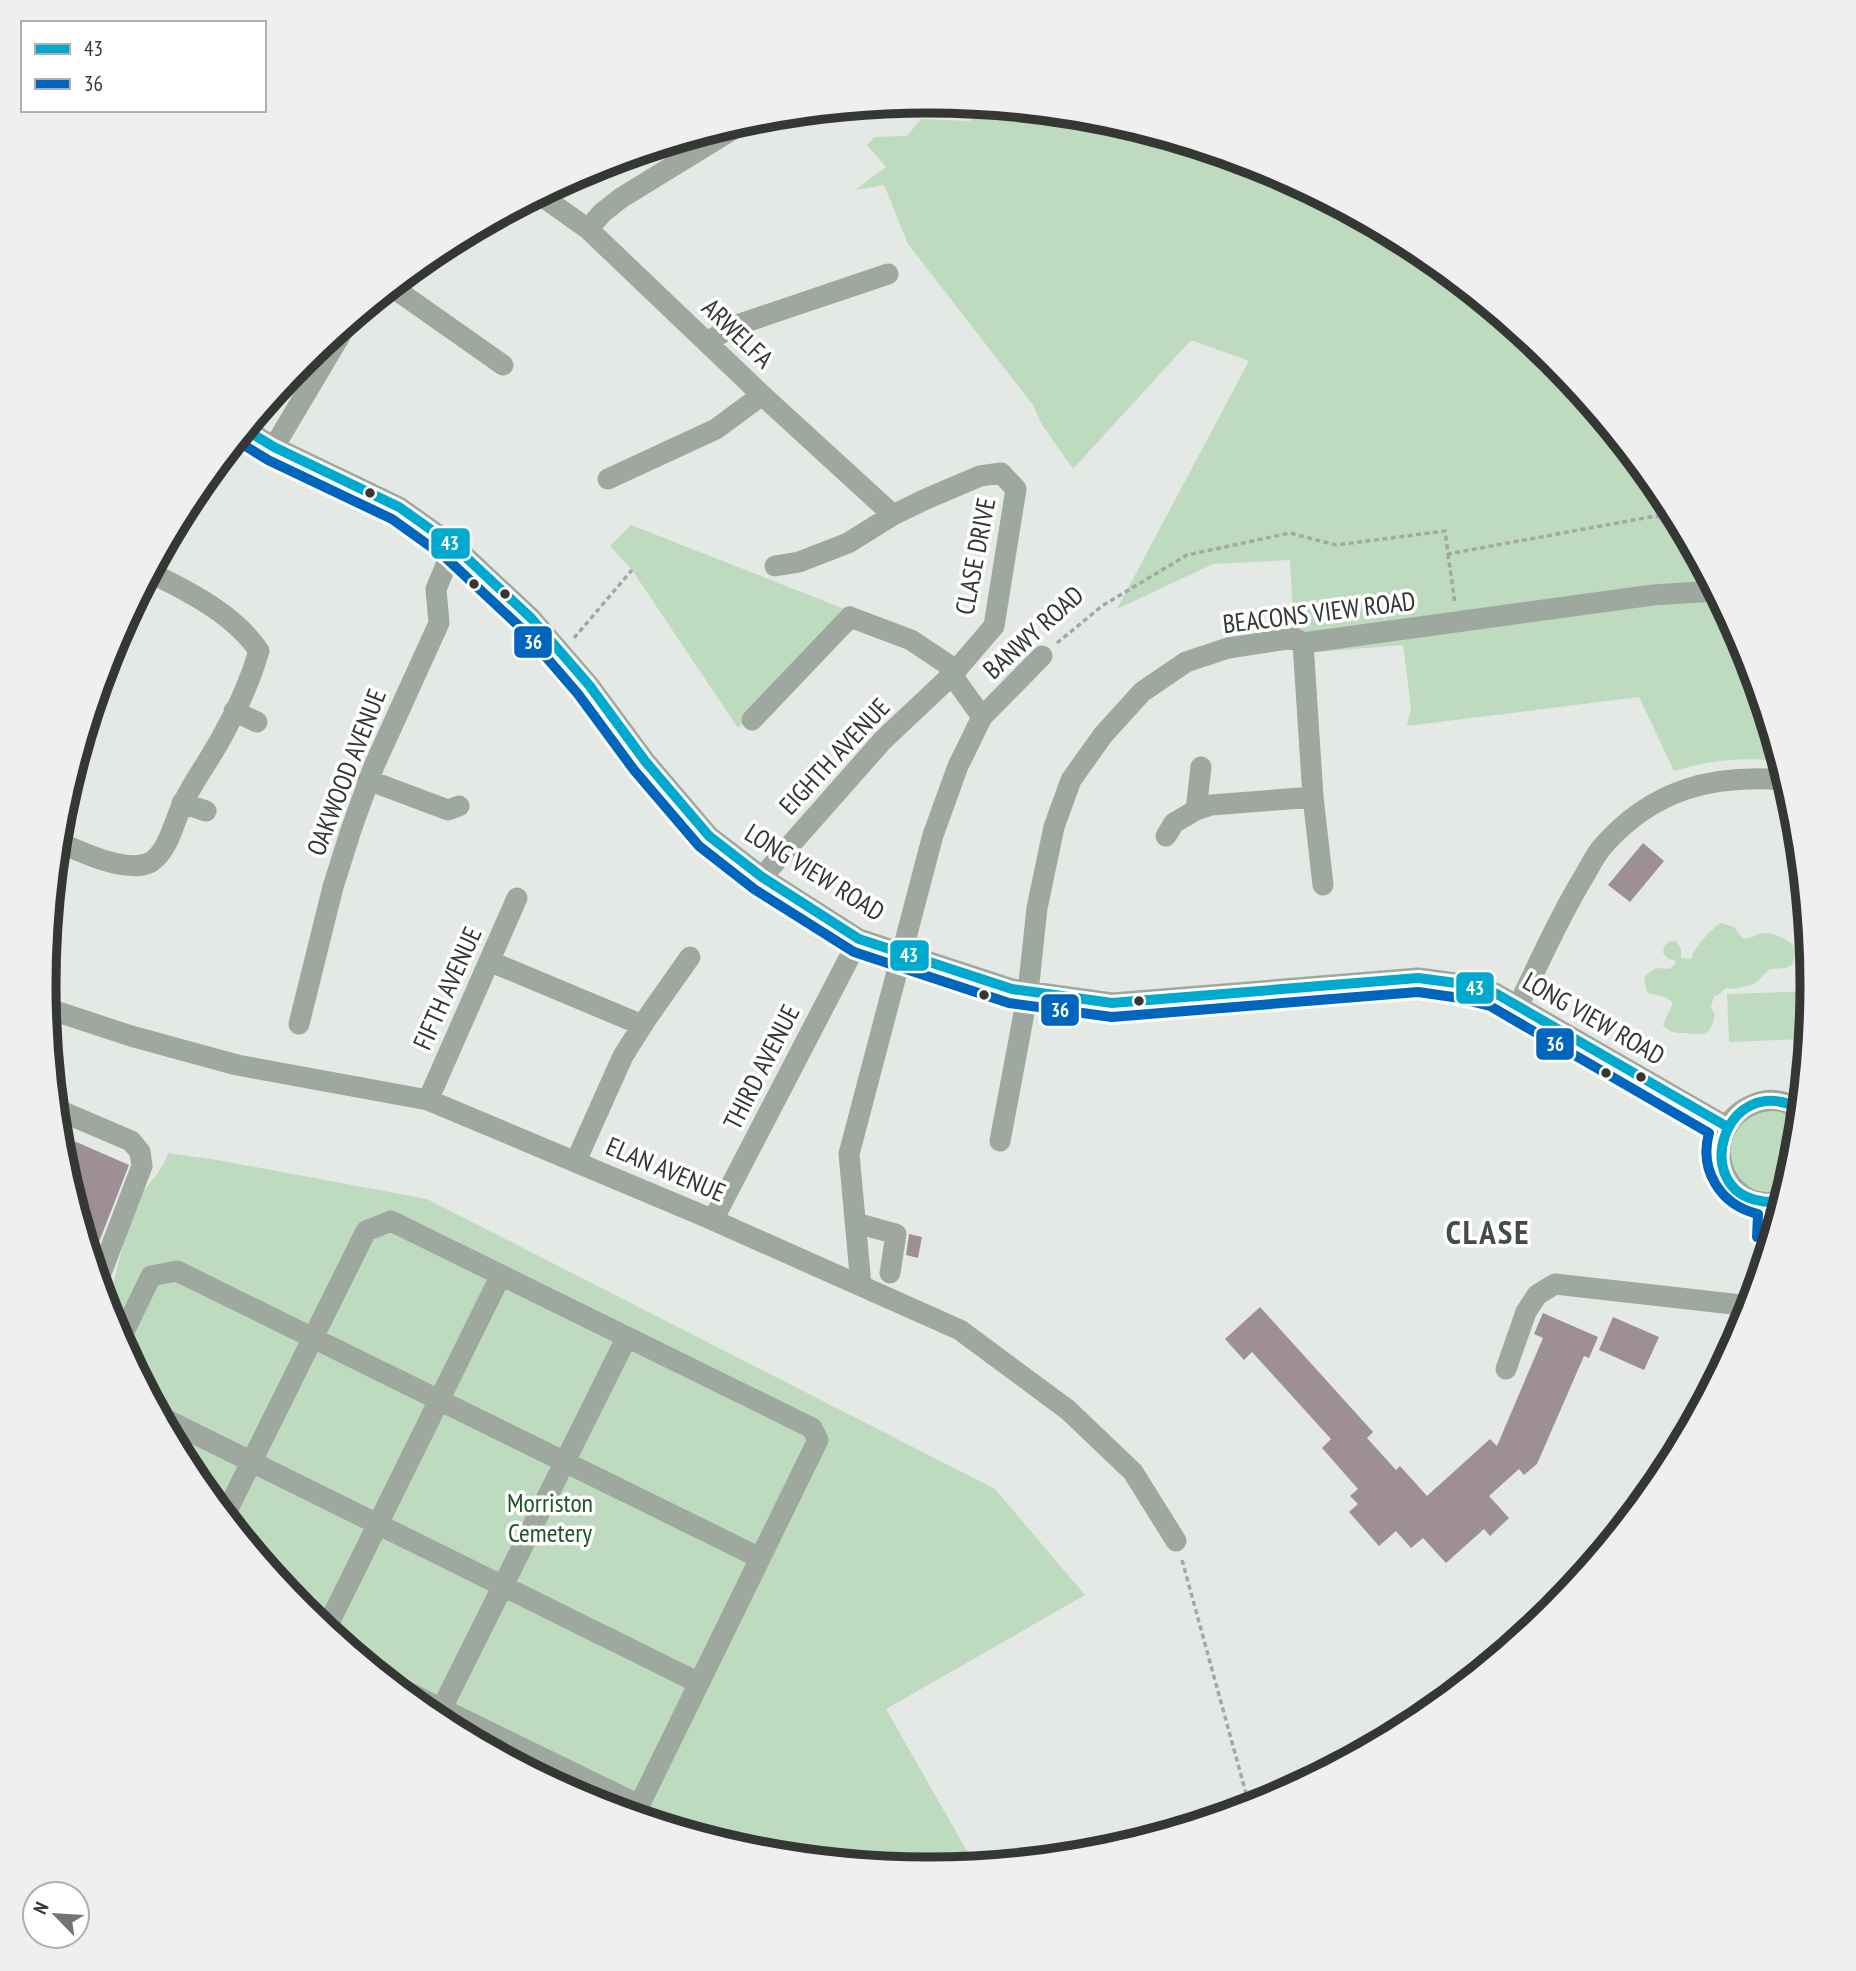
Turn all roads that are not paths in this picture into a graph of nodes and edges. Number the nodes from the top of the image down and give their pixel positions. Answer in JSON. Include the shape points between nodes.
{"nodes":[{"id":1,"x":716,"y":140,"type":"edge"},
{"id":2,"x":548,"y":200,"type":"edge"},
{"id":3,"x":588,"y":229,"type":"junction"},
{"id":4,"x":888,"y":275,"type":"dead end"},
{"id":5,"x":399,"y":292,"type":"edge"},
{"id":6,"x":708,"y":342,"type":"junction"},
{"id":7,"x":330,"y":351,"type":"edge"},
{"id":8,"x":503,"y":365,"type":"dead end"},
{"id":9,"x":762,"y":395,"type":"junction"},
{"id":10,"x":253,"y":434,"type":"edge"},
{"id":11,"x":274,"y":447,"type":"junction"},
{"id":12,"x":608,"y":479,"type":"dead end"},
{"id":13,"x":893,"y":515,"type":"junction"},
{"id":14,"x":454,"y":547,"type":"junction"},
{"id":15,"x":775,"y":566,"type":"dead end"},
{"id":16,"x":158,"y":577,"type":"edge"},
{"id":17,"x":1706,"y":592,"type":"edge"},
{"id":18,"x":1303,"y":643,"type":"junction"},
{"id":19,"x":1042,"y":656,"type":"road end"},
{"id":20,"x":953,"y":673,"type":"junction"},
{"id":21,"x":234,"y":711,"type":"junction"},
{"id":22,"x":982,"y":717,"type":"junction"},
{"id":23,"x":752,"y":720,"type":"dead end"},
{"id":24,"x":257,"y":722,"type":"dead end"},
{"id":25,"x":1201,"y":767,"type":"dead end"},
{"id":26,"x":1775,"y":779,"type":"edge"},
{"id":27,"x":368,"y":780,"type":"junction"},
{"id":28,"x":1313,"y":797,"type":"junction"},
{"id":29,"x":182,"y":803,"type":"junction"},
{"id":30,"x":459,"y":806,"type":"dead end"},
{"id":31,"x":1196,"y":810,"type":"junction"},
{"id":32,"x":206,"y":811,"type":"dead end"},
{"id":33,"x":1166,"y":836,"type":"dead end"},
{"id":34,"x":68,"y":846,"type":"edge"},
{"id":35,"x":762,"y":877,"type":"junction"},
{"id":36,"x":1322,"y":885,"type":"dead end"},
{"id":37,"x":517,"y":898,"type":"dead end"},
{"id":38,"x":859,"y":939,"type":"junction"},
{"id":39,"x":903,"y":953,"type":"junction"},
{"id":40,"x":691,"y":957,"type":"dead end"},
{"id":41,"x":489,"y":961,"type":"junction"},
{"id":42,"x":1028,"y":992,"type":"junction"},
{"id":43,"x":1518,"y":1006,"type":"junction"},
{"id":44,"x":57,"y":1012,"type":"edge"},
{"id":45,"x":299,"y":1024,"type":"dead end"},
{"id":46,"x":642,"y":1024,"type":"junction"},
{"id":47,"x":428,"y":1100,"type":"junction"},
{"id":48,"x":1792,"y":1105,"type":"edge"},
{"id":49,"x":66,"y":1114,"type":"edge"},
{"id":50,"x":1726,"y":1126,"type":"junction"},
{"id":51,"x":1000,"y":1142,"type":"dead end"},
{"id":52,"x":576,"y":1161,"type":"junction"},
{"id":53,"x":1772,"y":1202,"type":"edge"},
{"id":54,"x":713,"y":1220,"type":"junction"},
{"id":55,"x":856,"y":1223,"type":"junction"},
{"id":56,"x":103,"y":1268,"type":"edge"},
{"id":57,"x":890,"y":1273,"type":"dead end"},
{"id":58,"x":501,"y":1275,"type":"junction"},
{"id":59,"x":860,"y":1285,"type":"junction"},
{"id":60,"x":1739,"y":1305,"type":"edge"},
{"id":61,"x":126,"y":1328,"type":"edge"},
{"id":62,"x":627,"y":1337,"type":"junction"},
{"id":63,"x":313,"y":1338,"type":"junction"},
{"id":64,"x":1507,"y":1369,"type":"dead end"},
{"id":65,"x":439,"y":1400,"type":"junction"},
{"id":66,"x":174,"y":1424,"type":"edge"},
{"id":67,"x":565,"y":1462,"type":"junction"},
{"id":68,"x":251,"y":1463,"type":"junction"},
{"id":69,"x":229,"y":1507,"type":"edge"},
{"id":70,"x":377,"y":1525,"type":"junction"},
{"id":71,"x":1176,"y":1541,"type":"road end"},
{"id":72,"x":760,"y":1558,"type":"junction"},
{"id":73,"x":503,"y":1587,"type":"junction"},
{"id":74,"x":330,"y":1620,"type":"edge"},
{"id":75,"x":699,"y":1683,"type":"junction"},
{"id":76,"x":441,"y":1709,"type":"edge"},
{"id":77,"x":483,"y":1735,"type":"edge"},
{"id":78,"x":610,"y":1797,"type":"edge"},
{"id":79,"x":638,"y":1807,"type":"edge"}],
"edges":[{"from":1,"to":3,"type":"street","via":[[621,198]]},
{"from":2,"to":3,"type":"street","name":"ARWELFA"},
{"from":3,"to":6,"type":"street","name":"ARWELFA"},
{"from":4,"to":6,"type":"street","via":[[731,327]]},
{"from":5,"to":8,"type":"street"},
{"from":6,"to":9,"type":"street","name":"ARWELFA"},
{"from":7,"to":11,"type":"street"},
{"from":9,"to":12,"type":"street","via":[[716,429]]},
{"from":9,"to":13,"type":"street","name":"ARWELFA"},
{"from":10,"to":11,"type":"street","name":"LONG VIEW ROAD"},
{"from":11,"to":14,"type":"street","name":"LONG VIEW ROAD","via":[[399,507]]},
{"from":13,"to":15,"type":"street","via":[[848,543]]},
{"from":13,"to":20,"type":"street","name":"CLASE DRIVE","via":[[980,476],[1001,473],[1016,489],[994,626]]},
{"from":14,"to":27,"type":"street","name":"OAKWOOD AVENUE","via":[[436,589],[439,624]]},
{"from":14,"to":35,"type":"street","name":"LONG VIEW ROAD","via":[[531,618],[709,836]]},
{"from":16,"to":21,"type":"street","via":[[234,623],[259,651]]},
{"from":17,"to":18,"type":"street","name":"BEACONS VIEW ROAD"},
{"from":18,"to":28,"type":"street"},
{"from":18,"to":42,"type":"street","name":"BEACONS VIEW ROAD","via":[[1294,638],[1228,648],[1186,662],[1142,692],[1103,735],[1072,780],[1054,828],[1037,908]]},
{"from":19,"to":22,"type":"street","name":"BANWY ROAD"},
{"from":20,"to":22,"type":"street"},
{"from":20,"to":23,"type":"street","via":[[911,640],[849,617]]},
{"from":20,"to":35,"type":"street","name":"EIGHTH AVENUE","via":[[883,740]]},
{"from":21,"to":24,"type":"street"},
{"from":21,"to":29,"type":"street"},
{"from":22,"to":39,"type":"street","name":"BANWY ROAD","via":[[933,835]]},
{"from":25,"to":31,"type":"street"},
{"from":26,"to":43,"type":"street","via":[[1707,782],[1678,791],[1633,818],[1602,847],[1571,898]]},
{"from":27,"to":30,"type":"street","via":[[448,810]]},
{"from":27,"to":45,"type":"street","name":"OAKWOOD AVENUE","via":[[333,887]]},
{"from":28,"to":31,"type":"street"},
{"from":28,"to":36,"type":"street"},
{"from":29,"to":32,"type":"street"},
{"from":29,"to":34,"type":"street","via":[[163,850],[149,863],[98,860]]},
{"from":31,"to":33,"type":"street","via":[[1174,823]]},
{"from":35,"to":38,"type":"street","name":"LONG VIEW ROAD"},
{"from":37,"to":41,"type":"street","name":"FIFTH AVENUE"},
{"from":38,"to":39,"type":"street","name":"LONG VIEW ROAD"},
{"from":38,"to":54,"type":"street","name":"THIRD AVENUE"},
{"from":39,"to":42,"type":"street","name":"LONG VIEW ROAD"},
{"from":39,"to":55,"type":"street","name":"BANWY ROAD","via":[[849,1154]]},
{"from":40,"to":46,"type":"street"},
{"from":41,"to":46,"type":"street"},
{"from":41,"to":47,"type":"street","name":"FIFTH AVENUE"},
{"from":42,"to":43,"type":"street","name":"LONG VIEW ROAD","via":[[1112,1003],[1418,978],[1456,982],[1495,993]]},
{"from":42,"to":51,"type":"street","name":"BEACONS VIEW ROAD"},
{"from":43,"to":50,"type":"street","name":"LONG VIEW ROAD"},
{"from":44,"to":47,"type":"street","name":"ELAN AVENUE","via":[[237,1065]]},
{"from":46,"to":52,"type":"street"},
{"from":47,"to":52,"type":"street","name":"ELAN AVENUE"},
{"from":48,"to":50,"type":"street","via":[[1762,1101],[1741,1109]]},
{"from":49,"to":56,"type":"street","via":[[131,1141],[140,1152],[142,1166]]},
{"from":50,"to":53,"type":"street","via":[[1719,1153],[1725,1175],[1740,1193],[1755,1201]]},
{"from":52,"to":54,"type":"street","name":"ELAN AVENUE"},
{"from":54,"to":59,"type":"street","name":"ELAN AVENUE"},
{"from":55,"to":57,"type":"street","via":[[896,1234]]},
{"from":55,"to":59,"type":"street","name":"BANWY ROAD"},
{"from":58,"to":62,"type":"street"},
{"from":58,"to":63,"type":"street","via":[[391,1221],[366,1231]]},
{"from":58,"to":65,"type":"street"},
{"from":59,"to":71,"type":"street","name":"ELAN AVENUE","via":[[960,1330],[1068,1410],[1133,1472]]},
{"from":60,"to":64,"type":"street","via":[[1555,1284],[1537,1295],[1526,1312]]},
{"from":61,"to":63,"type":"street","via":[[151,1276],[177,1271]]},
{"from":62,"to":67,"type":"street"},
{"from":62,"to":72,"type":"street","via":[[811,1428],[818,1440]]},
{"from":63,"to":65,"type":"street"},
{"from":63,"to":68,"type":"street"},
{"from":65,"to":67,"type":"street"},
{"from":65,"to":70,"type":"street"},
{"from":66,"to":68,"type":"street"},
{"from":67,"to":72,"type":"street"},
{"from":67,"to":73,"type":"street"},
{"from":68,"to":69,"type":"street"},
{"from":68,"to":70,"type":"street"},
{"from":70,"to":73,"type":"street"},
{"from":70,"to":74,"type":"street"},
{"from":72,"to":75,"type":"street"},
{"from":73,"to":75,"type":"street"},
{"from":73,"to":76,"type":"street"},
{"from":75,"to":79,"type":"street"},
{"from":77,"to":78,"type":"street"}]}
